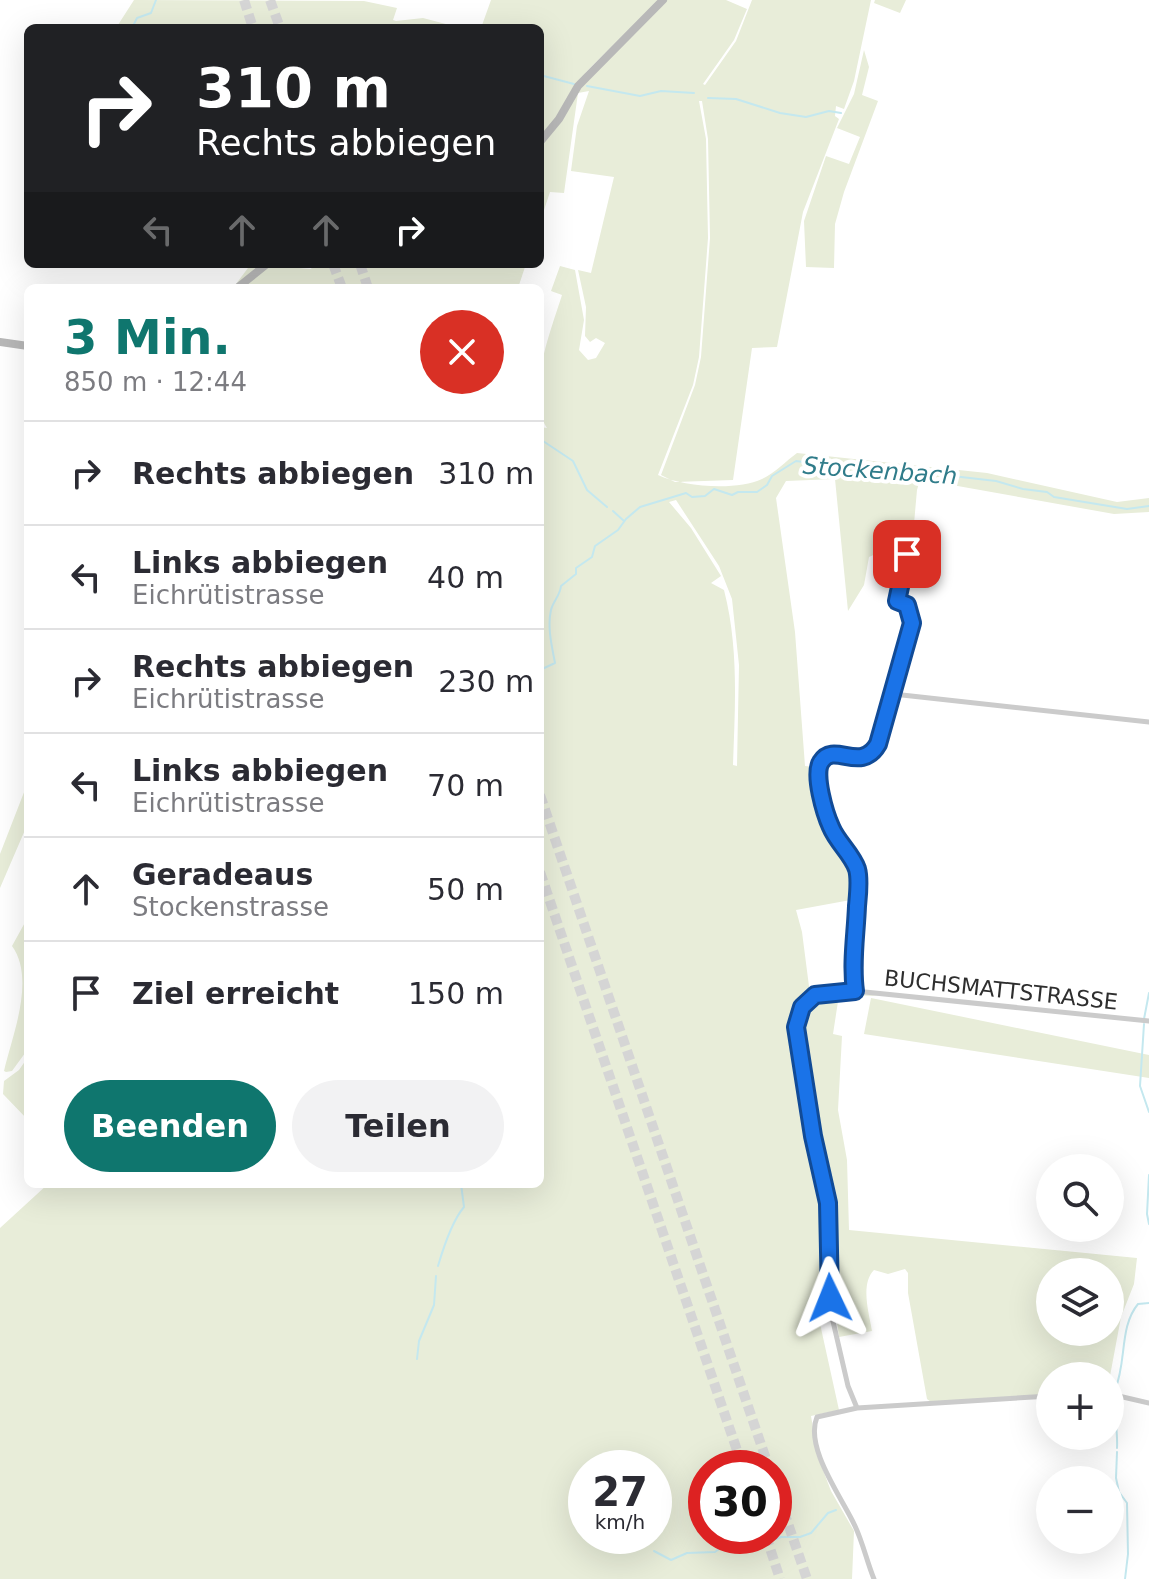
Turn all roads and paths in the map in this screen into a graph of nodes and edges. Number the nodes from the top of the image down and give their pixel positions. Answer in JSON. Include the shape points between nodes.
{"nodes":[{"id":1,"x":663,"y":0,"type":"edge"},
{"id":2,"x":544,"y":137,"type":"edge"},
{"id":3,"x":262,"y":268,"type":"edge"},
{"id":4,"x":242,"y":284,"type":"edge"},
{"id":5,"x":0,"y":342,"type":"edge"},
{"id":6,"x":24,"y":345,"type":"edge"},
{"id":7,"x":907,"y":554,"type":"dead end"},
{"id":8,"x":893,"y":694,"type":"junction"},
{"id":9,"x":1149,"y":722,"type":"edge"},
{"id":10,"x":855,"y":991,"type":"junction"},
{"id":11,"x":1143,"y":1021,"type":"edge"},
{"id":12,"x":1036,"y":1397,"type":"edge"},
{"id":13,"x":1124,"y":1397,"type":"edge"},
{"id":14,"x":1149,"y":1403,"type":"edge"},
{"id":15,"x":857,"y":1408,"type":"junction"},
{"id":16,"x":874,"y":1579,"type":"edge"}],
"edges":[{"from":1,"to":2,"type":"street","via":[[578,86]]},
{"from":3,"to":4,"type":"street"},
{"from":5,"to":6,"type":"street"},
{"from":7,"to":8,"type":"street","via":[[897,601],[907,605],[912,623]]},
{"from":8,"to":9,"type":"street"},
{"from":8,"to":10,"type":"street","via":[[873,753],[858,758],[830,754],[818,767],[831,828],[857,869]]},
{"from":10,"to":11,"type":"street","name":"BUCHSMATTSTRASSE"},
{"from":10,"to":15,"type":"street","name":"BUCHSMATTSTRASSE","via":[[815,995],[802,1007],[796,1027],[828,1203],[832,1317]]},
{"from":12,"to":15,"type":"street"},
{"from":13,"to":14,"type":"street"},
{"from":15,"to":16,"type":"street","via":[[817,1417],[815,1435]]}]}
